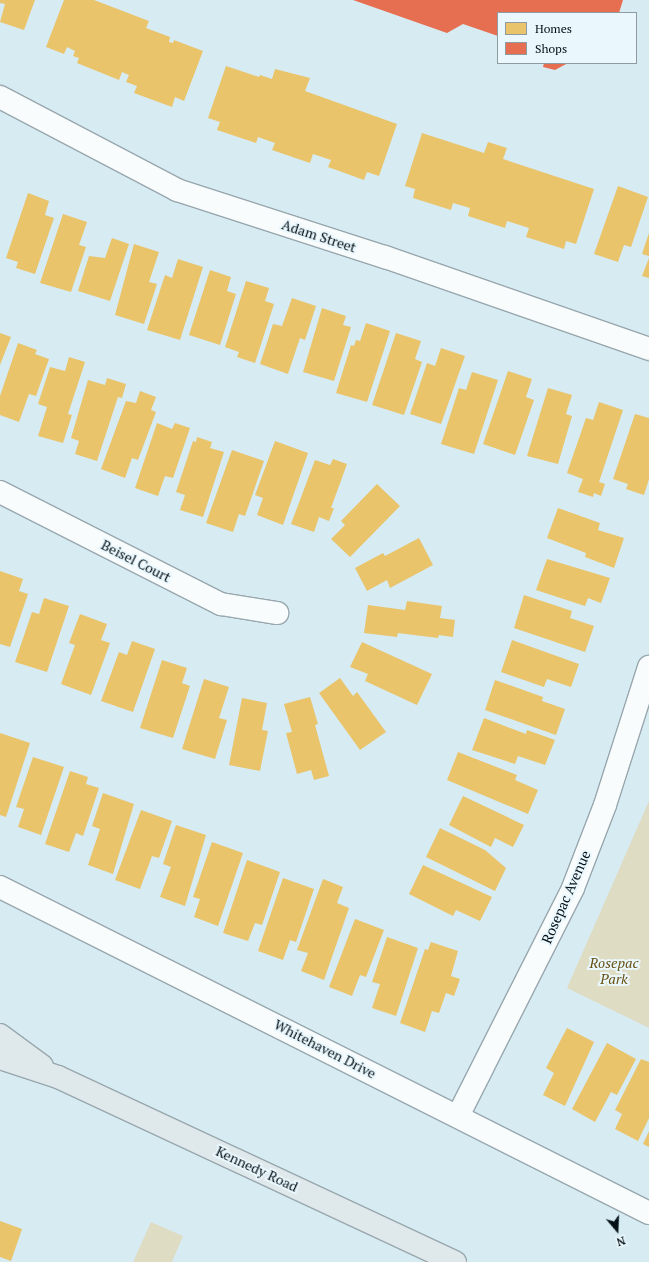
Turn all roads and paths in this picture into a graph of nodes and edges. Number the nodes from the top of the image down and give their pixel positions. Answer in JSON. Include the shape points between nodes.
{"nodes":[{"id":1,"x":0,"y":96,"type":"edge"},
{"id":2,"x":649,"y":349,"type":"edge"},
{"id":3,"x":0,"y":492,"type":"edge"},
{"id":4,"x":277,"y":613,"type":"dead end"},
{"id":5,"x":649,"y":667,"type":"edge"},
{"id":6,"x":0,"y":887,"type":"edge"},
{"id":7,"x":0,"y":1035,"type":"edge"},
{"id":8,"x":0,"y":1058,"type":"edge"},
{"id":9,"x":58,"y":1077,"type":"junction"},
{"id":10,"x":458,"y":1116,"type":"junction"},
{"id":11,"x":649,"y":1213,"type":"edge"},
{"id":12,"x":455,"y":1262,"type":"edge"}],
"edges":[{"from":1,"to":2,"type":"street","name":"Adam Street","via":[[177,190],[385,257]]},
{"from":3,"to":4,"type":"street","name":"Beisel Court","via":[[221,604]]},
{"from":5,"to":10,"type":"street","name":"Rosepac Avenue","via":[[605,805],[573,888]]},
{"from":6,"to":10,"type":"street","name":"Whitehaven Drive"},
{"from":7,"to":9,"type":"main road"},
{"from":8,"to":9,"type":"main road"},
{"from":9,"to":12,"type":"main road","name":"Kennedy Road"},
{"from":10,"to":11,"type":"street","name":"Whitehaven Drive"}]}
